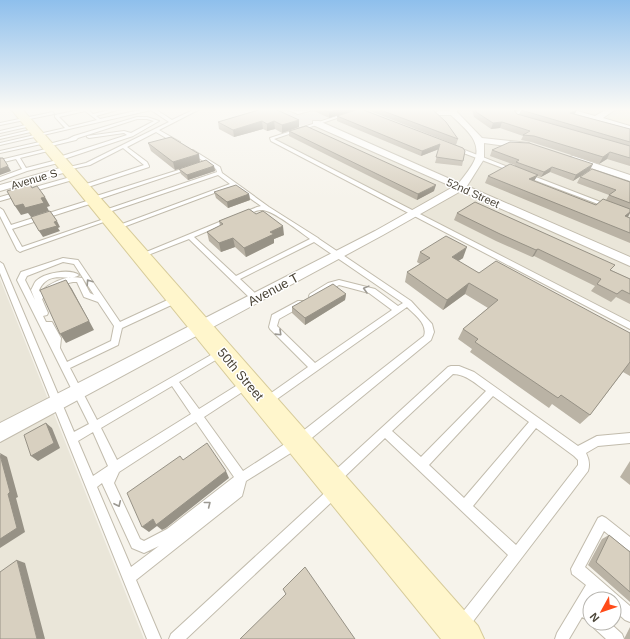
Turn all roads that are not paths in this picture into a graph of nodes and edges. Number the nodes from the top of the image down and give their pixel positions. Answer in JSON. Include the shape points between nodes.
{"nodes":[{"id":1,"x":2,"y":139,"type":"edge"},
{"id":2,"x":16,"y":139,"type":"edge"},
{"id":3,"x":25,"y":139,"type":"edge"},
{"id":4,"x":56,"y":139,"type":"edge"},
{"id":5,"x":65,"y":139,"type":"edge"},
{"id":6,"x":75,"y":139,"type":"edge"},
{"id":7,"x":100,"y":139,"type":"edge"},
{"id":8,"x":120,"y":139,"type":"edge"},
{"id":9,"x":138,"y":139,"type":"edge"},
{"id":10,"x":171,"y":139,"type":"edge"},
{"id":11,"x":272,"y":139,"type":"edge"},
{"id":12,"x":350,"y":139,"type":"edge"},
{"id":13,"x":479,"y":140,"type":"joint"},
{"id":14,"x":0,"y":144,"type":"edge"},
{"id":15,"x":181,"y":145,"type":"edge"},
{"id":16,"x":123,"y":146,"type":"junction"},
{"id":17,"x":452,"y":147,"type":"edge"},
{"id":18,"x":539,"y":148,"type":"edge"},
{"id":19,"x":187,"y":149,"type":"edge"},
{"id":20,"x":0,"y":152,"type":"edge"},
{"id":21,"x":17,"y":157,"type":"junction"},
{"id":22,"x":566,"y":157,"type":"edge"},
{"id":23,"x":480,"y":158,"type":"junction"},
{"id":24,"x":59,"y":159,"type":"edge"},
{"id":25,"x":0,"y":162,"type":"edge"},
{"id":26,"x":208,"y":162,"type":"junction"},
{"id":27,"x":201,"y":164,"type":"edge"},
{"id":28,"x":193,"y":167,"type":"edge"},
{"id":29,"x":25,"y":170,"type":"junction"},
{"id":30,"x":220,"y":173,"type":"junction"},
{"id":31,"x":630,"y":178,"type":"edge"},
{"id":32,"x":0,"y":179,"type":"edge"},
{"id":33,"x":234,"y":184,"type":"junction"},
{"id":34,"x":461,"y":187,"type":"junction"},
{"id":35,"x":0,"y":188,"type":"edge"},
{"id":36,"x":147,"y":190,"type":"junction"},
{"id":37,"x":0,"y":199,"type":"edge"},
{"id":38,"x":270,"y":209,"type":"junction"},
{"id":39,"x":616,"y":209,"type":"edge"},
{"id":40,"x":0,"y":210,"type":"edge"},
{"id":41,"x":414,"y":213,"type":"junction"},
{"id":42,"x":8,"y":228,"type":"junction"},
{"id":43,"x":190,"y":236,"type":"junction"},
{"id":44,"x":316,"y":239,"type":"junction"},
{"id":45,"x":338,"y":254,"type":"junction"},
{"id":46,"x":141,"y":256,"type":"junction"},
{"id":47,"x":630,"y":262,"type":"edge"},
{"id":48,"x":0,"y":264,"type":"edge"},
{"id":49,"x":235,"y":279,"type":"junction"},
{"id":50,"x":79,"y":280,"type":"junction"},
{"id":51,"x":38,"y":298,"type":"junction"},
{"id":52,"x":255,"y":298,"type":"junction"},
{"id":53,"x":177,"y":299,"type":"junction"},
{"id":54,"x":101,"y":300,"type":"junction"},
{"id":55,"x":408,"y":303,"type":"junction"},
{"id":56,"x":398,"y":310,"type":"junction"},
{"id":57,"x":118,"y":326,"type":"junction"},
{"id":58,"x":630,"y":326,"type":"edge"},
{"id":59,"x":201,"y":327,"type":"junction"},
{"id":60,"x":56,"y":349,"type":"junction"},
{"id":61,"x":222,"y":352,"type":"junction"},
{"id":62,"x":65,"y":367,"type":"junction"},
{"id":63,"x":315,"y":368,"type":"junction"},
{"id":64,"x":173,"y":380,"type":"junction"},
{"id":65,"x":249,"y":384,"type":"junction"},
{"id":66,"x":492,"y":390,"type":"junction"},
{"id":67,"x":77,"y":392,"type":"junction"},
{"id":68,"x":56,"y":403,"type":"junction"},
{"id":69,"x":265,"y":403,"type":"junction"},
{"id":70,"x":198,"y":416,"type":"junction"},
{"id":71,"x":535,"y":422,"type":"junction"},
{"id":72,"x":95,"y":426,"type":"junction"},
{"id":73,"x":386,"y":431,"type":"junction"},
{"id":74,"x":0,"y":433,"type":"edge"},
{"id":75,"x":630,"y":438,"type":"edge"},
{"id":76,"x":71,"y":439,"type":"junction"},
{"id":77,"x":298,"y":442,"type":"junction"},
{"id":78,"x":578,"y":452,"type":"junction"},
{"id":79,"x":421,"y":465,"type":"junction"},
{"id":80,"x":115,"y":468,"type":"junction"},
{"id":81,"x":241,"y":478,"type":"junction"},
{"id":82,"x":90,"y":484,"type":"junction"},
{"id":83,"x":335,"y":485,"type":"junction"},
{"id":84,"x":465,"y":506,"type":"junction"},
{"id":85,"x":630,"y":545,"type":"edge"},
{"id":86,"x":516,"y":554,"type":"junction"},
{"id":87,"x":128,"y":578,"type":"junction"},
{"id":88,"x":594,"y":583,"type":"junction"},
{"id":89,"x":591,"y":591,"type":"edge"},
{"id":90,"x":603,"y":591,"type":"edge"},
{"id":91,"x":622,"y":608,"type":"edge"},
{"id":92,"x":582,"y":614,"type":"edge"},
{"id":93,"x":630,"y":615,"type":"edge"},
{"id":94,"x":608,"y":631,"type":"edge"},
{"id":95,"x":461,"y":634,"type":"edge"},
{"id":96,"x":154,"y":639,"type":"edge"},
{"id":97,"x":176,"y":639,"type":"edge"},
{"id":98,"x":562,"y":639,"type":"edge"},
{"id":99,"x":617,"y":639,"type":"edge"}],
"edges":[{"from":1,"to":24,"type":"lane"},
{"from":2,"to":24,"type":"lane"},
{"from":3,"to":24,"type":"lane"},
{"from":4,"to":24,"type":"lane"},
{"from":5,"to":24,"type":"lane"},
{"from":6,"to":24,"type":"lane"},
{"from":7,"to":24,"type":"lane"},
{"from":8,"to":24,"type":"lane"},
{"from":9,"to":16,"type":"lane"},
{"from":10,"to":15,"type":"lane"},
{"from":11,"to":41,"type":"lane"},
{"from":12,"to":34,"type":"street","name":"52nd Street"},
{"from":13,"to":18,"type":"street","via":[[511,142]]},
{"from":13,"to":23,"type":"street"},
{"from":14,"to":24,"type":"lane"},
{"from":16,"to":24,"type":"lane","via":[[88,164]]},
{"from":16,"to":24,"type":"lane","via":[[147,166]]},
{"from":17,"to":23,"type":"lane"},
{"from":19,"to":26,"type":"lane"},
{"from":20,"to":24,"type":"lane"},
{"from":21,"to":24,"type":"lane"},
{"from":21,"to":25,"type":"lane"},
{"from":21,"to":29,"type":"lane"},
{"from":22,"to":31,"type":"street"},
{"from":23,"to":34,"type":"street","name":"Avenue T"},
{"from":23,"to":39,"type":"lane"},
{"from":24,"to":29,"type":"lane"},
{"from":24,"to":33,"type":"lane"},
{"from":24,"to":35,"type":"street","name":"Avenue S"},
{"from":24,"to":36,"type":"lane"},
{"from":24,"to":36,"type":"lane"},
{"from":24,"to":37,"type":"lane"},
{"from":24,"to":42,"type":"lane"},
{"from":24,"to":42,"type":"lane","via":[[20,250]]},
{"from":24,"to":46,"type":"main road","name":"50th Street"},
{"from":26,"to":27,"type":"lane"},
{"from":26,"to":30,"type":"lane","via":[[218,168]]},
{"from":28,"to":36,"type":"lane"},
{"from":29,"to":32,"type":"lane"},
{"from":30,"to":33,"type":"lane"},
{"from":30,"to":36,"type":"lane"},
{"from":33,"to":38,"type":"lane"},
{"from":34,"to":41,"type":"street","name":"Avenue T"},
{"from":34,"to":47,"type":"street","name":"52nd Street"},
{"from":38,"to":43,"type":"lane","via":[[259,208]]},
{"from":38,"to":44,"type":"lane"},
{"from":40,"to":42,"type":"lane"},
{"from":41,"to":45,"type":"street","name":"Avenue T"},
{"from":41,"to":58,"type":"lane"},
{"from":43,"to":46,"type":"lane"},
{"from":43,"to":49,"type":"lane"},
{"from":44,"to":45,"type":"lane"},
{"from":44,"to":49,"type":"lane"},
{"from":45,"to":52,"type":"street","name":"Avenue T"},
{"from":45,"to":55,"type":"lane"},
{"from":46,"to":53,"type":"main road","name":"50th Street"},
{"from":48,"to":68,"type":"lane"},
{"from":49,"to":52,"type":"lane"},
{"from":50,"to":51,"type":"lane","via":[[70,279],[56,283]]},
{"from":50,"to":51,"type":"lane","via":[[75,275],[55,274],[47,277],[39,282],[35,290]]},
{"from":50,"to":54,"type":"lane","via":[[87,295]]},
{"from":51,"to":60,"type":"lane","via":[[57,338]]},
{"from":52,"to":59,"type":"street","name":"Avenue T"},
{"from":53,"to":57,"type":"lane"},
{"from":53,"to":59,"type":"main road","name":"50th Street"},
{"from":54,"to":57,"type":"lane"},
{"from":54,"to":60,"type":"lane","one_way":true,"via":[[76,262],[63,260],[24,274],[21,280]]},
{"from":55,"to":56,"type":"lane"},
{"from":55,"to":77,"type":"lane","via":[[428,324],[428,338]]},
{"from":56,"to":63,"type":"lane"},
{"from":56,"to":63,"type":"lane","one_way":true,"via":[[372,291],[339,282],[331,284],[275,317],[273,328]]},
{"from":57,"to":62,"type":"lane","via":[[115,343]]},
{"from":59,"to":61,"type":"main road","name":"50th Street"},
{"from":59,"to":67,"type":"street","name":"Avenue T"},
{"from":60,"to":62,"type":"lane"},
{"from":61,"to":64,"type":"lane"},
{"from":61,"to":65,"type":"main road","name":"50th Street"},
{"from":62,"to":67,"type":"lane"},
{"from":63,"to":69,"type":"lane"},
{"from":64,"to":70,"type":"lane"},
{"from":64,"to":72,"type":"lane"},
{"from":65,"to":69,"type":"main road","name":"50th Street"},
{"from":65,"to":70,"type":"lane"},
{"from":66,"to":71,"type":"lane"},
{"from":66,"to":73,"type":"lane","via":[[460,370],[451,370]]},
{"from":66,"to":79,"type":"lane"},
{"from":67,"to":68,"type":"street","name":"Avenue T"},
{"from":67,"to":72,"type":"lane"},
{"from":68,"to":74,"type":"street","name":"Avenue T"},
{"from":68,"to":76,"type":"lane"},
{"from":69,"to":77,"type":"main road","name":"50th Street"},
{"from":70,"to":80,"type":"lane"},
{"from":70,"to":81,"type":"lane"},
{"from":71,"to":78,"type":"lane"},
{"from":71,"to":84,"type":"lane"},
{"from":72,"to":76,"type":"lane"},
{"from":72,"to":80,"type":"lane"},
{"from":73,"to":79,"type":"lane"},
{"from":73,"to":83,"type":"lane"},
{"from":75,"to":78,"type":"lane","via":[[598,441]]},
{"from":76,"to":82,"type":"lane"},
{"from":77,"to":81,"type":"lane"},
{"from":77,"to":83,"type":"main road","name":"50th Street"},
{"from":78,"to":86,"type":"lane","via":[[583,458],[584,467]]},
{"from":79,"to":84,"type":"lane"},
{"from":80,"to":81,"type":"lane","one_way":true,"via":[[108,483],[136,544],[144,547],[170,533]]},
{"from":80,"to":82,"type":"lane"},
{"from":81,"to":87,"type":"lane","via":[[238,492]]},
{"from":82,"to":87,"type":"lane"},
{"from":83,"to":95,"type":"main road","name":"50th Street"},
{"from":83,"to":97,"type":"lane"},
{"from":84,"to":86,"type":"lane"},
{"from":85,"to":88,"type":"lane","via":[[602,522],[577,569]]},
{"from":86,"to":95,"type":"lane"},
{"from":87,"to":96,"type":"lane"},
{"from":88,"to":89,"type":"lane"},
{"from":88,"to":90,"type":"lane"},
{"from":91,"to":93,"type":"lane"},
{"from":92,"to":98,"type":"lane"},
{"from":94,"to":99,"type":"lane"}]}
